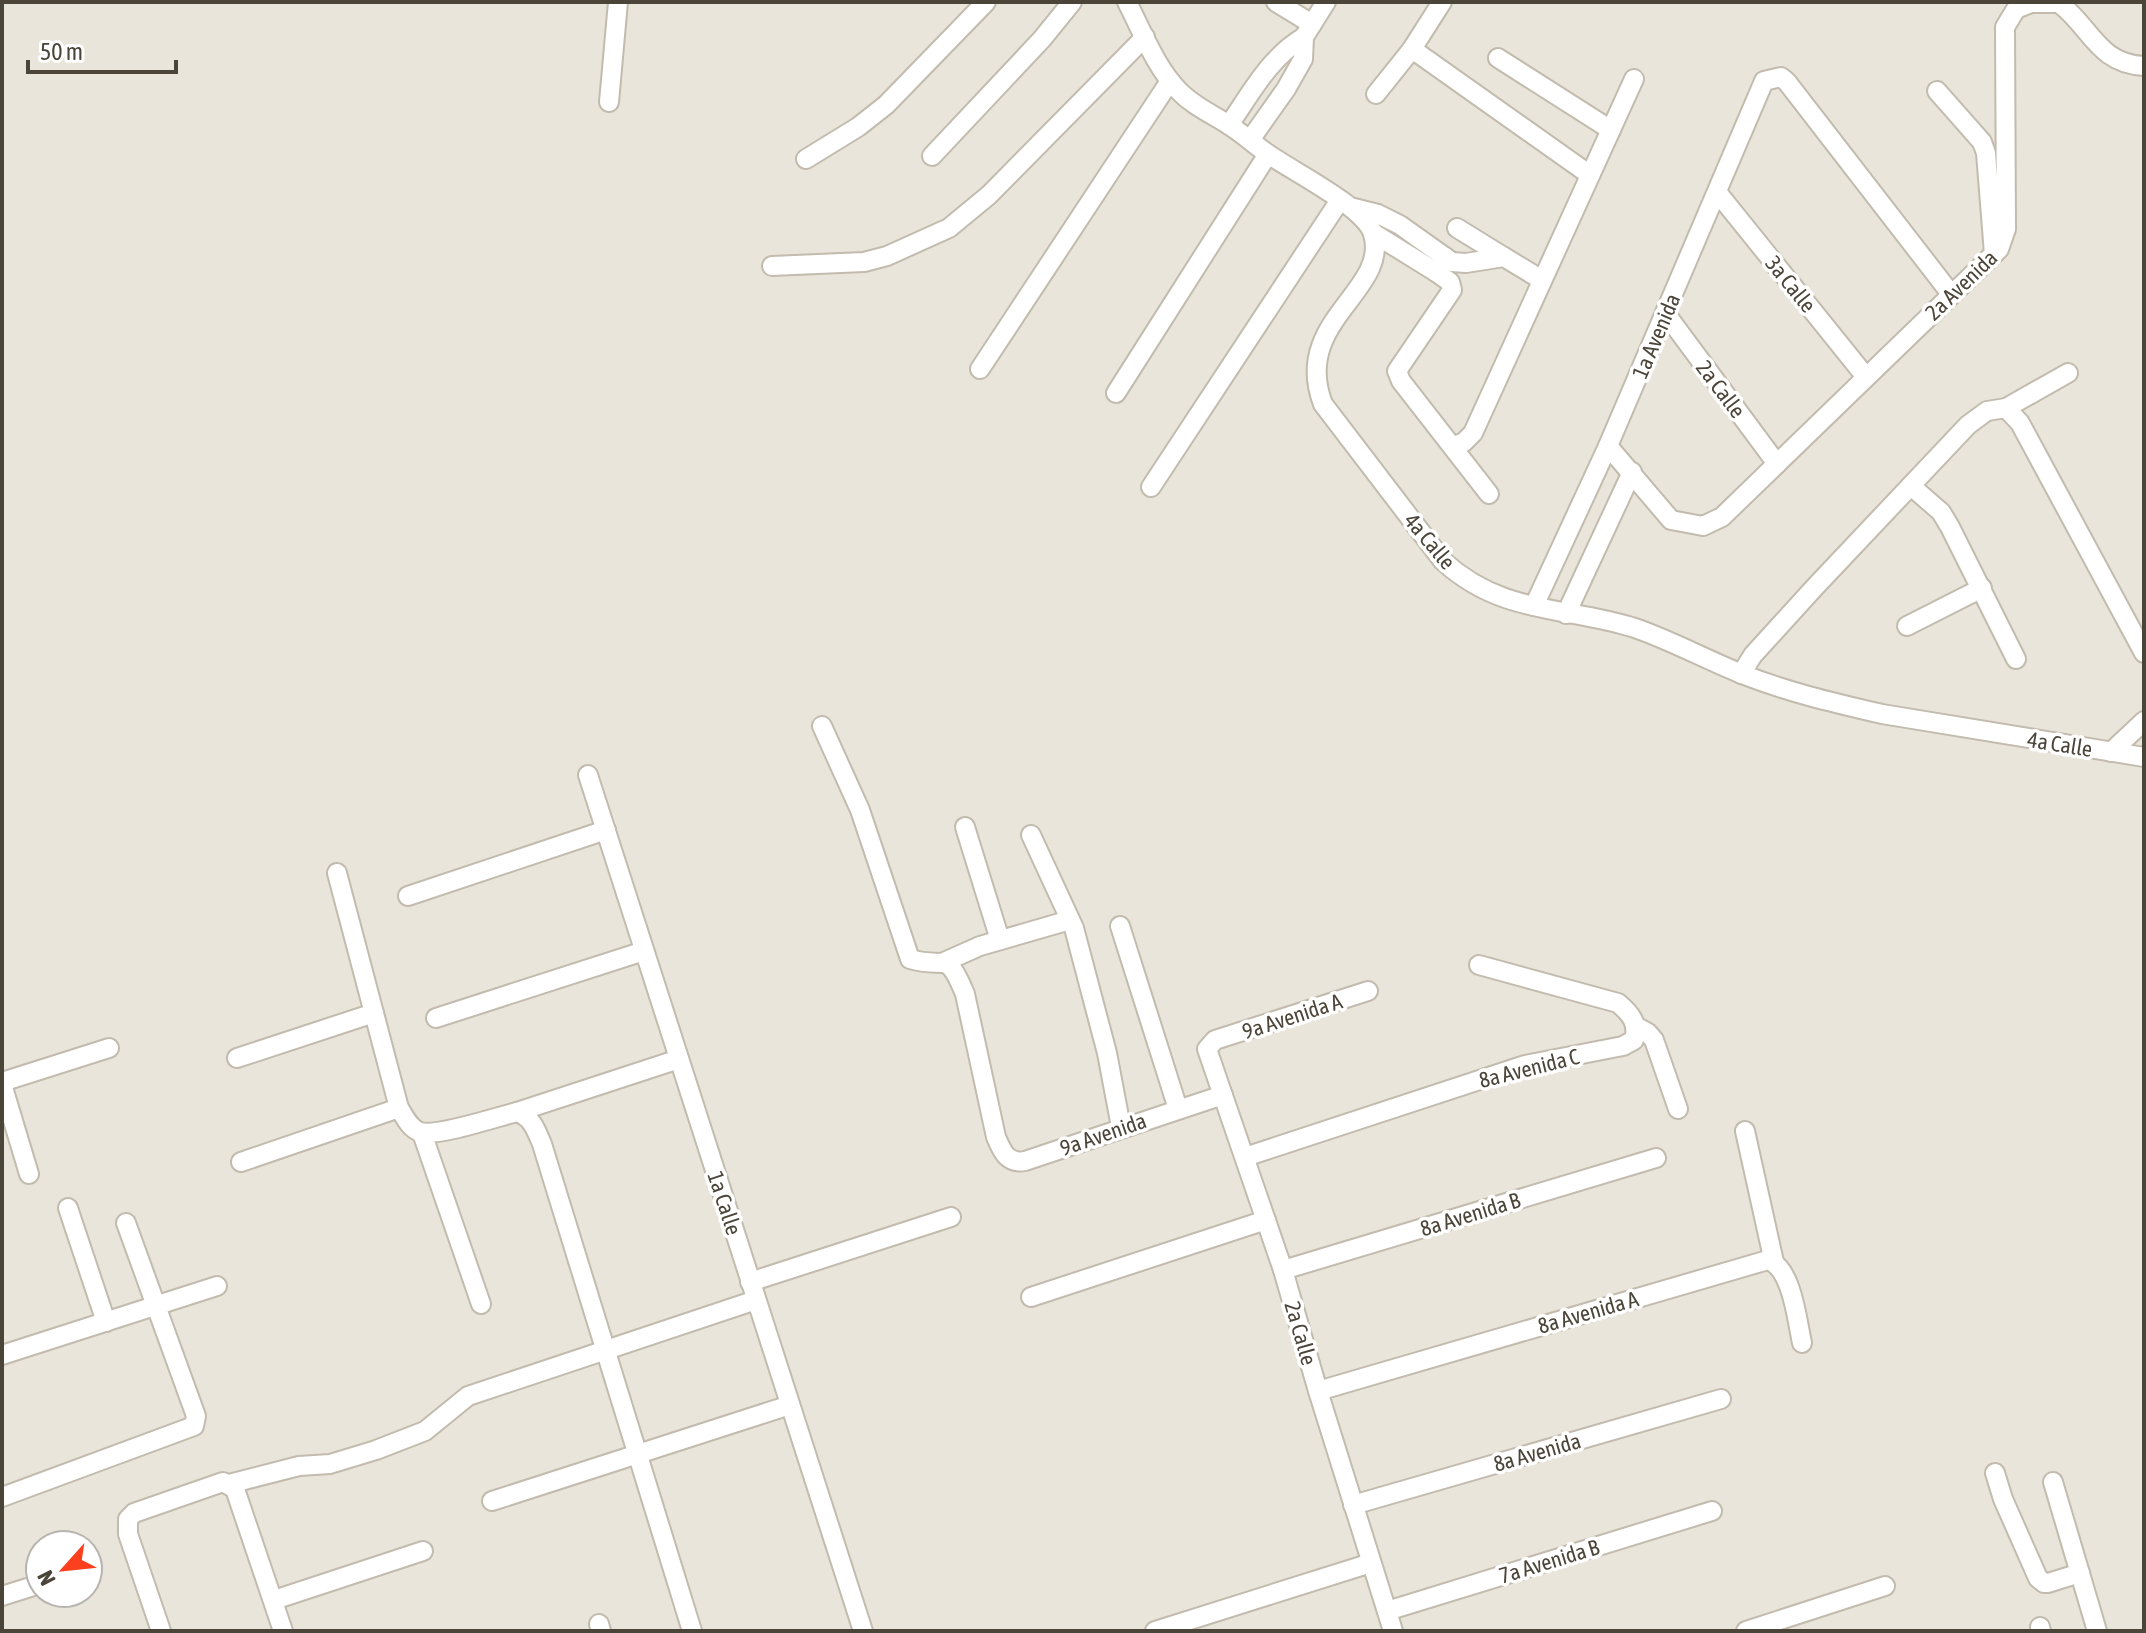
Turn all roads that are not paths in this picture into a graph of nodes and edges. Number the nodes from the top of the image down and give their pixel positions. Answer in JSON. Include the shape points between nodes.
{"nodes":[{"id":1,"x":618,"y":2,"type":"edge"},
{"id":2,"x":986,"y":2,"type":"edge"},
{"id":3,"x":1072,"y":2,"type":"edge"},
{"id":4,"x":1127,"y":2,"type":"edge"},
{"id":5,"x":1276,"y":2,"type":"edge"},
{"id":6,"x":1326,"y":2,"type":"edge"},
{"id":7,"x":1442,"y":2,"type":"edge"},
{"id":8,"x":1308,"y":31,"type":"junction"},
{"id":9,"x":1145,"y":37,"type":"junction"},
{"id":10,"x":1412,"y":49,"type":"junction"},
{"id":11,"x":1498,"y":58,"type":"dead end"},
{"id":12,"x":2144,"y":66,"type":"edge"},
{"id":13,"x":1634,"y":79,"type":"dead end"},
{"id":14,"x":1170,"y":81,"type":"junction"},
{"id":15,"x":1937,"y":91,"type":"dead end"},
{"id":16,"x":1252,"y":92,"type":"junction"},
{"id":17,"x":1376,"y":94,"type":"dead end"},
{"id":18,"x":609,"y":102,"type":"dead end"},
{"id":19,"x":1275,"y":104,"type":"junction"},
{"id":20,"x":1229,"y":125,"type":"junction"},
{"id":21,"x":1611,"y":130,"type":"junction"},
{"id":22,"x":1250,"y":140,"type":"junction"},
{"id":23,"x":1268,"y":154,"type":"junction"},
{"id":24,"x":932,"y":156,"type":"dead end"},
{"id":25,"x":806,"y":159,"type":"dead end"},
{"id":26,"x":1590,"y":175,"type":"junction"},
{"id":27,"x":1717,"y":192,"type":"junction"},
{"id":28,"x":1346,"y":204,"type":"junction"},
{"id":29,"x":1457,"y":228,"type":"dead end"},
{"id":30,"x":1373,"y":233,"type":"junction"},
{"id":31,"x":1994,"y":254,"type":"junction"},
{"id":32,"x":1504,"y":257,"type":"junction"},
{"id":33,"x":1441,"y":265,"type":"junction"},
{"id":34,"x":772,"y":266,"type":"dead end"},
{"id":35,"x":1542,"y":280,"type":"junction"},
{"id":36,"x":1951,"y":294,"type":"junction"},
{"id":37,"x":1666,"y":314,"type":"junction"},
{"id":38,"x":980,"y":369,"type":"dead end"},
{"id":39,"x":2068,"y":373,"type":"dead end"},
{"id":40,"x":1866,"y":377,"type":"junction"},
{"id":41,"x":1116,"y":393,"type":"dead end"},
{"id":42,"x":2006,"y":408,"type":"junction"},
{"id":43,"x":1608,"y":446,"type":"junction"},
{"id":44,"x":1453,"y":447,"type":"junction"},
{"id":45,"x":1777,"y":464,"type":"junction"},
{"id":46,"x":1632,"y":472,"type":"junction"},
{"id":47,"x":1911,"y":486,"type":"junction"},
{"id":48,"x":1151,"y":487,"type":"dead end"},
{"id":49,"x":1489,"y":494,"type":"dead end"},
{"id":50,"x":1982,"y":588,"type":"junction"},
{"id":51,"x":1534,"y":606,"type":"junction"},
{"id":52,"x":1566,"y":614,"type":"junction"},
{"id":53,"x":1907,"y":626,"type":"dead end"},
{"id":54,"x":2144,"y":653,"type":"edge"},
{"id":55,"x":2016,"y":659,"type":"dead end"},
{"id":56,"x":1741,"y":674,"type":"junction"},
{"id":57,"x":2144,"y":721,"type":"edge"},
{"id":58,"x":822,"y":726,"type":"dead end"},
{"id":59,"x":2111,"y":752,"type":"junction"},
{"id":60,"x":2144,"y":757,"type":"edge"},
{"id":61,"x":588,"y":775,"type":"dead end"},
{"id":62,"x":965,"y":827,"type":"dead end"},
{"id":63,"x":606,"y":830,"type":"junction"},
{"id":64,"x":1031,"y":835,"type":"dead end"},
{"id":65,"x":337,"y":873,"type":"dead end"},
{"id":66,"x":408,"y":896,"type":"dead end"},
{"id":67,"x":1070,"y":920,"type":"junction"},
{"id":68,"x":1120,"y":926,"type":"dead end"},
{"id":69,"x":1000,"y":940,"type":"junction"},
{"id":70,"x":644,"y":951,"type":"junction"},
{"id":71,"x":944,"y":962,"type":"junction"},
{"id":72,"x":1479,"y":965,"type":"dead end"},
{"id":73,"x":1368,"y":991,"type":"dead end"},
{"id":74,"x":374,"y":1013,"type":"junction"},
{"id":75,"x":436,"y":1018,"type":"dead end"},
{"id":76,"x":1637,"y":1027,"type":"junction"},
{"id":77,"x":1215,"y":1040,"type":"joint"},
{"id":78,"x":109,"y":1048,"type":"dead end"},
{"id":79,"x":237,"y":1058,"type":"dead end"},
{"id":80,"x":679,"y":1059,"type":"junction"},
{"id":81,"x":2,"y":1083,"type":"edge"},
{"id":82,"x":1223,"y":1095,"type":"junction"},
{"id":83,"x":399,"y":1108,"type":"junction"},
{"id":84,"x":1178,"y":1109,"type":"junction"},
{"id":85,"x":1678,"y":1109,"type":"dead end"},
{"id":86,"x":517,"y":1112,"type":"junction"},
{"id":87,"x":1121,"y":1127,"type":"junction"},
{"id":88,"x":1745,"y":1131,"type":"dead end"},
{"id":89,"x":422,"y":1133,"type":"junction"},
{"id":90,"x":1245,"y":1157,"type":"junction"},
{"id":91,"x":1656,"y":1158,"type":"dead end"},
{"id":92,"x":241,"y":1162,"type":"dead end"},
{"id":93,"x":29,"y":1174,"type":"dead end"},
{"id":94,"x":68,"y":1208,"type":"dead end"},
{"id":95,"x":951,"y":1217,"type":"dead end"},
{"id":96,"x":1266,"y":1220,"type":"junction"},
{"id":97,"x":126,"y":1223,"type":"dead end"},
{"id":98,"x":1774,"y":1262,"type":"junction"},
{"id":99,"x":1283,"y":1270,"type":"junction"},
{"id":100,"x":217,"y":1286,"type":"dead end"},
{"id":101,"x":753,"y":1291,"type":"junction"},
{"id":102,"x":1031,"y":1297,"type":"dead end"},
{"id":103,"x":481,"y":1304,"type":"dead end"},
{"id":104,"x":155,"y":1306,"type":"junction"},
{"id":105,"x":106,"y":1322,"type":"junction"},
{"id":106,"x":1802,"y":1343,"type":"dead end"},
{"id":107,"x":606,"y":1350,"type":"junction"},
{"id":108,"x":2,"y":1355,"type":"edge"},
{"id":109,"x":1318,"y":1391,"type":"junction"},
{"id":110,"x":1721,"y":1399,"type":"dead end"},
{"id":111,"x":790,"y":1405,"type":"junction"},
{"id":112,"x":638,"y":1454,"type":"junction"},
{"id":113,"x":1995,"y":1473,"type":"dead end"},
{"id":114,"x":2053,"y":1482,"type":"dead end"},
{"id":115,"x":229,"y":1484,"type":"junction"},
{"id":116,"x":2,"y":1497,"type":"edge"},
{"id":117,"x":492,"y":1501,"type":"dead end"},
{"id":118,"x":1353,"y":1505,"type":"junction"},
{"id":119,"x":1712,"y":1511,"type":"dead end"},
{"id":120,"x":423,"y":1551,"type":"dead end"},
{"id":121,"x":1371,"y":1563,"type":"junction"},
{"id":122,"x":2080,"y":1573,"type":"junction"},
{"id":123,"x":1885,"y":1586,"type":"dead end"},
{"id":124,"x":24,"y":1589,"type":"edge"},
{"id":125,"x":2,"y":1596,"type":"edge"},
{"id":126,"x":274,"y":1600,"type":"junction"},
{"id":127,"x":1387,"y":1611,"type":"junction"},
{"id":128,"x":1195,"y":1625,"type":"edge"},
{"id":129,"x":161,"y":1631,"type":"edge"},
{"id":130,"x":283,"y":1631,"type":"edge"},
{"id":131,"x":692,"y":1631,"type":"edge"},
{"id":132,"x":863,"y":1631,"type":"edge"},
{"id":133,"x":1155,"y":1631,"type":"edge"},
{"id":134,"x":1393,"y":1631,"type":"edge"},
{"id":135,"x":1746,"y":1631,"type":"edge"},
{"id":136,"x":2097,"y":1631,"type":"edge"}],
"edges":[{"from":1,"to":18,"type":"street"},
{"from":2,"to":25,"type":"street","via":[[886,105]]},
{"from":3,"to":24,"type":"street"},
{"from":4,"to":9,"type":"street"},
{"from":5,"to":8,"type":"street"},
{"from":6,"to":8,"type":"street"},
{"from":7,"to":10,"type":"street"},
{"from":8,"to":16,"type":"street","via":[[1286,48]]},
{"from":8,"to":19,"type":"street","via":[[1304,57]]},
{"from":9,"to":14,"type":"street"},
{"from":9,"to":34,"type":"street","via":[[989,195],[949,228],[876,259]]},
{"from":10,"to":17,"type":"street"},
{"from":10,"to":26,"type":"street"},
{"from":11,"to":21,"type":"street"},
{"from":12,"to":31,"type":"street","name":"2a Avenida","via":[[2113,59],[2059,3],[2016,9],[2005,27],[2006,229]]},
{"from":13,"to":21,"type":"street"},
{"from":14,"to":20,"type":"street","via":[[1187,99]]},
{"from":14,"to":38,"type":"street"},
{"from":15,"to":31,"type":"street","via":[[1986,153]]},
{"from":16,"to":19,"type":"street"},
{"from":16,"to":20,"type":"street"},
{"from":19,"to":22,"type":"street"},
{"from":20,"to":22,"type":"street"},
{"from":21,"to":26,"type":"street"},
{"from":22,"to":23,"type":"street"},
{"from":23,"to":28,"type":"street"},
{"from":23,"to":41,"type":"street"},
{"from":26,"to":35,"type":"street"},
{"from":27,"to":36,"type":"street","name":"1a Avenida","via":[[1764,81],[1781,77]]},
{"from":27,"to":37,"type":"street","name":"1a Avenida"},
{"from":27,"to":40,"type":"street","name":"3a Calle"},
{"from":28,"to":30,"type":"street"},
{"from":28,"to":33,"type":"street","via":[[1400,225]]},
{"from":28,"to":48,"type":"street"},
{"from":29,"to":32,"type":"street"},
{"from":30,"to":33,"type":"street"},
{"from":30,"to":51,"type":"street","name":"4a Calle","via":[[1372,265],[1325,333],[1317,356],[1315,374],[1323,404],[1443,561],[1475,586]]},
{"from":31,"to":36,"type":"street","name":"2a Avenida"},
{"from":32,"to":33,"type":"street"},
{"from":32,"to":35,"type":"street"},
{"from":33,"to":44,"type":"street","via":[[1452,290],[1397,371]]},
{"from":35,"to":44,"type":"street","via":[[1473,433]]},
{"from":36,"to":40,"type":"street","name":"2a Avenida"},
{"from":37,"to":43,"type":"street","name":"1a Avenida"},
{"from":37,"to":45,"type":"street","name":"2a Calle"},
{"from":39,"to":42,"type":"street"},
{"from":40,"to":45,"type":"street","name":"2a Avenida"},
{"from":42,"to":47,"type":"street","via":[[1987,411],[1968,425]]},
{"from":42,"to":54,"type":"street","via":[[2020,423]]},
{"from":43,"to":46,"type":"street"},
{"from":43,"to":51,"type":"street","name":"1a Avenida"},
{"from":44,"to":49,"type":"street"},
{"from":45,"to":46,"type":"street","name":"2a Avenida","via":[[1722,517],[1703,526],[1671,520]]},
{"from":46,"to":52,"type":"street"},
{"from":47,"to":50,"type":"street","via":[[1941,512]]},
{"from":47,"to":56,"type":"street"},
{"from":50,"to":53,"type":"street"},
{"from":50,"to":55,"type":"street"},
{"from":51,"to":52,"type":"street","name":"4a Calle"},
{"from":52,"to":56,"type":"street","name":"4a Calle","via":[[1637,629]]},
{"from":56,"to":59,"type":"street","name":"4a Calle","via":[[1882,714]]},
{"from":57,"to":59,"type":"street"},
{"from":58,"to":71,"type":"street","via":[[860,810],[910,959]]},
{"from":59,"to":60,"type":"street","name":"4a Calle"},
{"from":61,"to":63,"type":"street","name":"1a Calle"},
{"from":62,"to":69,"type":"street"},
{"from":63,"to":66,"type":"street"},
{"from":63,"to":70,"type":"street","name":"1a Calle"},
{"from":64,"to":67,"type":"street"},
{"from":65,"to":74,"type":"street"},
{"from":67,"to":69,"type":"street"},
{"from":67,"to":87,"type":"street","via":[[1093,993]]},
{"from":68,"to":84,"type":"street"},
{"from":69,"to":71,"type":"street"},
{"from":70,"to":75,"type":"street"},
{"from":70,"to":80,"type":"street","name":"1a Calle"},
{"from":71,"to":87,"type":"street","name":"9a Avenida","via":[[957,973],[965,994],[996,1137],[1006,1157],[1018,1162]]},
{"from":72,"to":76,"type":"street","via":[[1618,1003]]},
{"from":73,"to":77,"type":"street","name":"9a Avenida A"},
{"from":74,"to":79,"type":"street"},
{"from":74,"to":83,"type":"street"},
{"from":76,"to":85,"type":"street","via":[[1654,1040]]},
{"from":76,"to":90,"type":"street","name":"8a Avenida C","via":[[1634,1040],[1623,1046],[1525,1065]]},
{"from":77,"to":82,"type":"street","name":"2a Calle","via":[[1207,1049]]},
{"from":78,"to":81,"type":"street"},
{"from":80,"to":86,"type":"street"},
{"from":80,"to":101,"type":"street","name":"1a Calle"},
{"from":81,"to":93,"type":"street"},
{"from":82,"to":84,"type":"street","name":"9a Avenida"},
{"from":82,"to":90,"type":"street","name":"2a Calle"},
{"from":83,"to":89,"type":"street","via":[[410,1126]]},
{"from":83,"to":92,"type":"street"},
{"from":84,"to":87,"type":"street","name":"9a Avenida"},
{"from":86,"to":89,"type":"street"},
{"from":86,"to":107,"type":"street","via":[[526,1115],[542,1144]]},
{"from":88,"to":98,"type":"street"},
{"from":89,"to":103,"type":"street"},
{"from":90,"to":96,"type":"street","name":"2a Calle"},
{"from":91,"to":99,"type":"street","name":"8a Avenida B"},
{"from":94,"to":105,"type":"street"},
{"from":95,"to":101,"type":"street"},
{"from":96,"to":99,"type":"street","name":"2a Calle"},
{"from":96,"to":102,"type":"street"},
{"from":97,"to":104,"type":"street"},
{"from":98,"to":106,"type":"street","via":[[1787,1281]]},
{"from":98,"to":109,"type":"street","name":"8a Avenida A","via":[[1762,1261]]},
{"from":99,"to":109,"type":"street","name":"2a Calle"},
{"from":100,"to":104,"type":"street"},
{"from":101,"to":107,"type":"street"},
{"from":101,"to":111,"type":"street","name":"1a Calle"},
{"from":104,"to":105,"type":"street"},
{"from":104,"to":116,"type":"street","via":[[196,1416],[194,1426]]},
{"from":105,"to":108,"type":"street"},
{"from":107,"to":112,"type":"street"},
{"from":107,"to":115,"type":"street","via":[[468,1396],[425,1431],[376,1450]]},
{"from":109,"to":118,"type":"street","name":"2a Calle"},
{"from":110,"to":118,"type":"street","name":"8a Avenida"},
{"from":111,"to":112,"type":"street"},
{"from":111,"to":132,"type":"street","name":"1a Calle"},
{"from":112,"to":117,"type":"street"},
{"from":112,"to":131,"type":"street"},
{"from":113,"to":122,"type":"street","via":[[2038,1578],[2048,1583]]},
{"from":114,"to":122,"type":"street"},
{"from":115,"to":126,"type":"street"},
{"from":115,"to":129,"type":"street","via":[[215,1483],[128,1519],[128,1534]]},
{"from":118,"to":121,"type":"street","name":"2a Calle"},
{"from":119,"to":127,"type":"street","name":"7a Avenida B"},
{"from":120,"to":126,"type":"street"},
{"from":121,"to":127,"type":"street","name":"2a Calle"},
{"from":121,"to":128,"type":"street"},
{"from":122,"to":136,"type":"street"},
{"from":123,"to":135,"type":"street"},
{"from":124,"to":125,"type":"street"},
{"from":126,"to":130,"type":"street"},
{"from":127,"to":134,"type":"street","name":"2a Calle"},
{"from":128,"to":133,"type":"street"}]}
